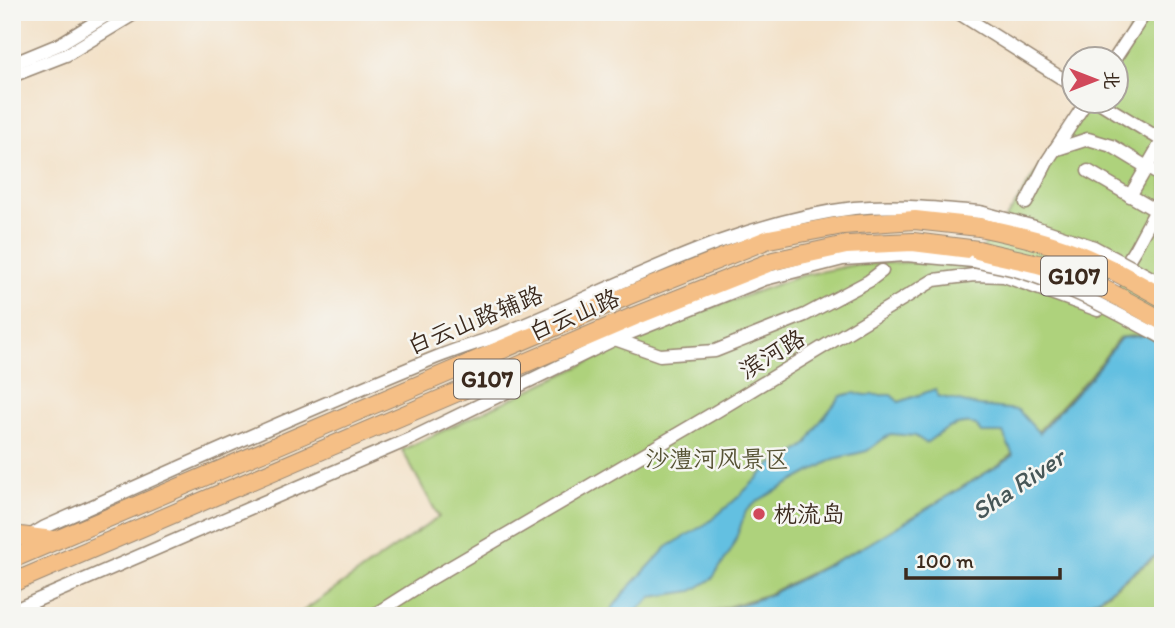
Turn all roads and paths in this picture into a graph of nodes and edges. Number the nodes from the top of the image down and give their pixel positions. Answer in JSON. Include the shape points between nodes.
{"nodes":[{"id":1,"x":112,"y":12,"type":"edge"},
{"id":2,"x":137,"y":12,"type":"edge"},
{"id":3,"x":957,"y":12,"type":"edge"},
{"id":4,"x":1145,"y":13,"type":"edge"},
{"id":5,"x":1123,"y":46,"type":"edge"},
{"id":6,"x":15,"y":66,"type":"edge"},
{"id":7,"x":1060,"y":78,"type":"edge"},
{"id":8,"x":12,"y":84,"type":"edge"},
{"id":9,"x":1077,"y":116,"type":"edge"},
{"id":10,"x":1122,"y":116,"type":"edge"},
{"id":11,"x":1162,"y":141,"type":"edge"},
{"id":12,"x":1054,"y":150,"type":"junction"},
{"id":13,"x":1146,"y":167,"type":"junction"},
{"id":14,"x":1088,"y":171,"type":"dead end"},
{"id":15,"x":1163,"y":177,"type":"edge"},
{"id":16,"x":1130,"y":196,"type":"junction"},
{"id":17,"x":1163,"y":197,"type":"edge"},
{"id":18,"x":1026,"y":203,"type":"dead end"},
{"id":19,"x":1155,"y":210,"type":"junction"},
{"id":20,"x":979,"y":220,"type":"junction"},
{"id":21,"x":975,"y":256,"type":"junction"},
{"id":22,"x":882,"y":271,"type":"dead end"},
{"id":23,"x":1163,"y":284,"type":"edge"},
{"id":24,"x":1163,"y":298,"type":"edge"},
{"id":25,"x":1163,"y":321,"type":"edge"},
{"id":26,"x":595,"y":333,"type":"junction"},
{"id":27,"x":1163,"y":338,"type":"edge"},
{"id":28,"x":615,"y":339,"type":"junction"},
{"id":29,"x":20,"y":536,"type":"edge"},
{"id":30,"x":57,"y":540,"type":"junction"},
{"id":31,"x":12,"y":558,"type":"edge"},
{"id":32,"x":12,"y":583,"type":"edge"},
{"id":33,"x":12,"y":611,"type":"edge"},
{"id":34,"x":1163,"y":611,"type":"edge"},
{"id":35,"x":372,"y":616,"type":"edge"},
{"id":36,"x":1156,"y":616,"type":"edge"}],
"edges":[{"from":1,"to":6,"type":"street"},
{"from":2,"to":6,"type":"street","via":[[66,55]]},
{"from":3,"to":7,"type":"street"},
{"from":4,"to":5,"type":"street"},
{"from":6,"to":8,"type":"street"},
{"from":9,"to":12,"type":"street"},
{"from":10,"to":11,"type":"street"},
{"from":11,"to":13,"type":"street"},
{"from":12,"to":13,"type":"street","via":[[1088,139],[1112,146]]},
{"from":12,"to":18,"type":"street"},
{"from":13,"to":15,"type":"street"},
{"from":13,"to":16,"type":"street"},
{"from":14,"to":16,"type":"street"},
{"from":16,"to":19,"type":"street"},
{"from":17,"to":19,"type":"street","name":"滨河路"},
{"from":19,"to":35,"type":"street","name":"滨河路","via":[[1098,310],[1004,276],[934,279]]},
{"from":20,"to":23,"type":"street","name":"白云山路辅路","bridge":true,"via":[[1035,227],[1094,247]]},
{"from":20,"to":24,"type":"highway","number":"G107","bridge":true,"via":[[1066,250]]},
{"from":20,"to":29,"type":"street","name":"白云山路辅路","via":[[904,206],[856,208],[765,227],[684,255],[440,356]]},
{"from":20,"to":30,"type":"highway","name":"白云山路","number":"G107","via":[[842,225],[769,239]]},
{"from":21,"to":25,"type":"highway","number":"G107","bridge":true,"via":[[1054,268]]},
{"from":21,"to":26,"type":"highway","name":"白云山路","number":"G107","via":[[913,242],[846,245],[773,261]]},
{"from":21,"to":27,"type":"street","bridge":true,"via":[[1097,302]]},
{"from":21,"to":28,"type":"street","via":[[843,258],[765,279]]},
{"from":22,"to":28,"type":"street","via":[[805,315],[715,351],[660,355]]},
{"from":26,"to":28,"type":"street"},
{"from":26,"to":32,"type":"highway","name":"白云山路","number":"G107"},
{"from":28,"to":33,"type":"street","via":[[412,438]]},
{"from":29,"to":30,"type":"highway"},
{"from":29,"to":31,"type":"street","name":"白云山路辅路"},
{"from":30,"to":31,"type":"highway","name":"白云山路","number":"G107"},
{"from":34,"to":36,"type":"street"}]}
